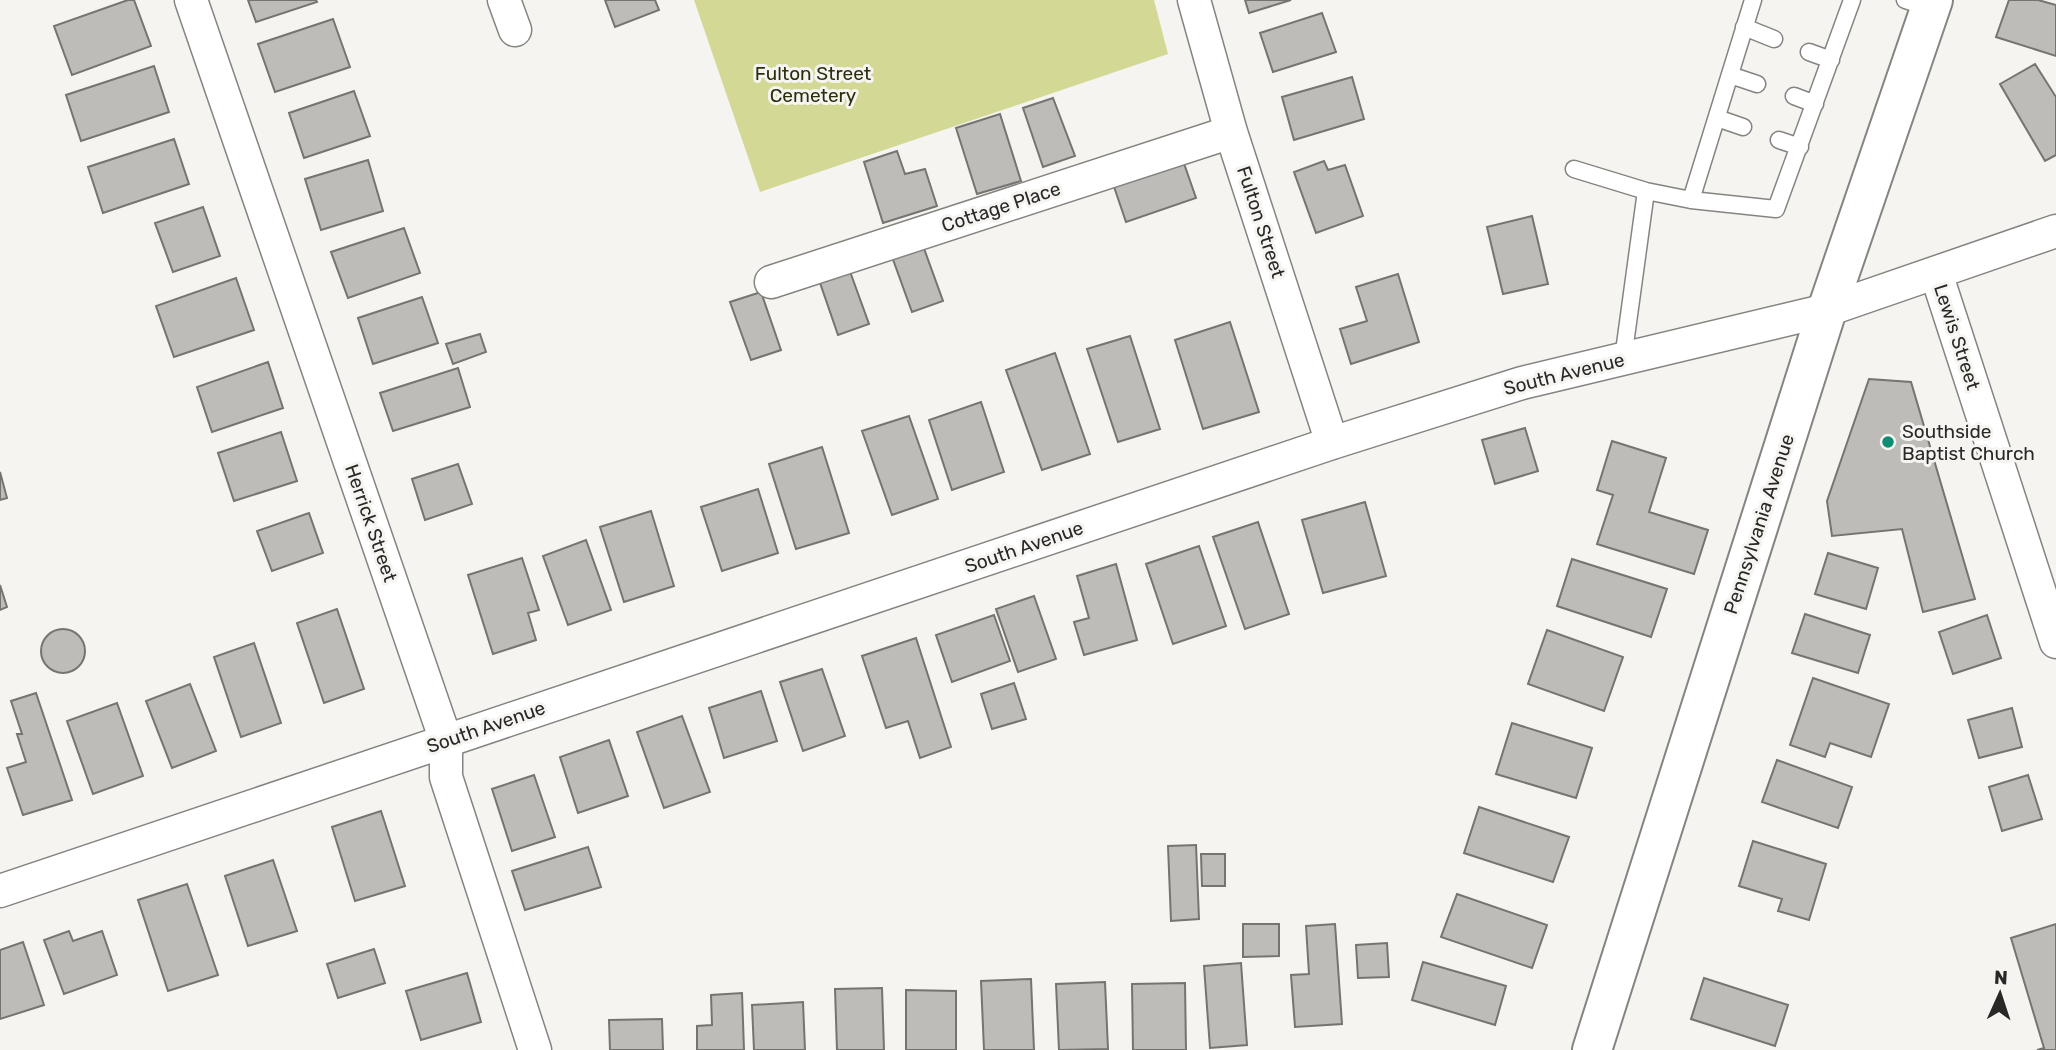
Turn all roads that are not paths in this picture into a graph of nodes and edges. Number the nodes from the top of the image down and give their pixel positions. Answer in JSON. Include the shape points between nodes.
{"nodes":[{"id":1,"x":191,"y":0,"type":"edge"},
{"id":2,"x":504,"y":0,"type":"edge"},
{"id":3,"x":1194,"y":0,"type":"edge"},
{"id":4,"x":1753,"y":0,"type":"edge"},
{"id":5,"x":1852,"y":0,"type":"edge"},
{"id":6,"x":1922,"y":3,"type":"edge"},
{"id":7,"x":1744,"y":27,"type":"junction"},
{"id":8,"x":515,"y":30,"type":"dead end"},
{"id":9,"x":1774,"y":39,"type":"dead end"},
{"id":10,"x":1809,"y":52,"type":"dead end"},
{"id":11,"x":1831,"y":60,"type":"junction"},
{"id":12,"x":1730,"y":75,"type":"junction"},
{"id":13,"x":1757,"y":84,"type":"dead end"},
{"id":14,"x":1794,"y":96,"type":"dead end"},
{"id":15,"x":1815,"y":104,"type":"junction"},
{"id":16,"x":1717,"y":118,"type":"junction"},
{"id":17,"x":1743,"y":127,"type":"dead end"},
{"id":18,"x":1231,"y":132,"type":"junction"},
{"id":19,"x":1779,"y":139,"type":"dead end"},
{"id":20,"x":1800,"y":147,"type":"junction"},
{"id":21,"x":1574,"y":169,"type":"dead end"},
{"id":22,"x":1646,"y":191,"type":"junction"},
{"id":23,"x":1691,"y":200,"type":"junction"},
{"id":24,"x":2056,"y":231,"type":"edge"},
{"id":25,"x":1936,"y":272,"type":"junction"},
{"id":26,"x":771,"y":282,"type":"dead end"},
{"id":27,"x":1826,"y":310,"type":"junction"},
{"id":28,"x":1623,"y":359,"type":"junction"},
{"id":29,"x":1332,"y":443,"type":"junction"},
{"id":30,"x":2056,"y":642,"type":"edge"},
{"id":31,"x":446,"y":741,"type":"junction"},
{"id":32,"x":0,"y":891,"type":"edge"},
{"id":33,"x":535,"y":1050,"type":"edge"},
{"id":34,"x":1592,"y":1050,"type":"edge"}],
"edges":[{"from":1,"to":31,"type":"street","name":"Herrick Street"},
{"from":2,"to":8,"type":"street"},
{"from":3,"to":18,"type":"street","name":"Fulton Street"},
{"from":4,"to":7,"type":"lane"},
{"from":5,"to":11,"type":"lane"},
{"from":6,"to":27,"type":"main road","name":"Pennsylvania Avenue"},
{"from":7,"to":9,"type":"lane"},
{"from":7,"to":12,"type":"lane"},
{"from":10,"to":11,"type":"lane"},
{"from":11,"to":15,"type":"lane"},
{"from":12,"to":13,"type":"lane"},
{"from":12,"to":16,"type":"lane"},
{"from":14,"to":15,"type":"lane"},
{"from":15,"to":20,"type":"lane"},
{"from":16,"to":17,"type":"lane"},
{"from":16,"to":23,"type":"lane"},
{"from":18,"to":26,"type":"street","name":"Cottage Place"},
{"from":18,"to":29,"type":"street","name":"Fulton Street"},
{"from":19,"to":20,"type":"lane"},
{"from":20,"to":23,"type":"lane","via":[[1776,209]]},
{"from":21,"to":22,"type":"lane"},
{"from":22,"to":23,"type":"lane"},
{"from":22,"to":28,"type":"lane"},
{"from":24,"to":25,"type":"street","name":"South Avenue"},
{"from":25,"to":27,"type":"street","name":"South Avenue"},
{"from":25,"to":30,"type":"street","name":"Lewis Street"},
{"from":27,"to":28,"type":"street","name":"South Avenue"},
{"from":27,"to":34,"type":"main road","name":"Pennsylvania Avenue"},
{"from":28,"to":29,"type":"street","name":"South Avenue","via":[[1522,383]]},
{"from":29,"to":31,"type":"street","name":"South Avenue"},
{"from":31,"to":32,"type":"street","name":"South Avenue"},
{"from":31,"to":33,"type":"street","name":"Herrick Street","via":[[446,778]]}]}
